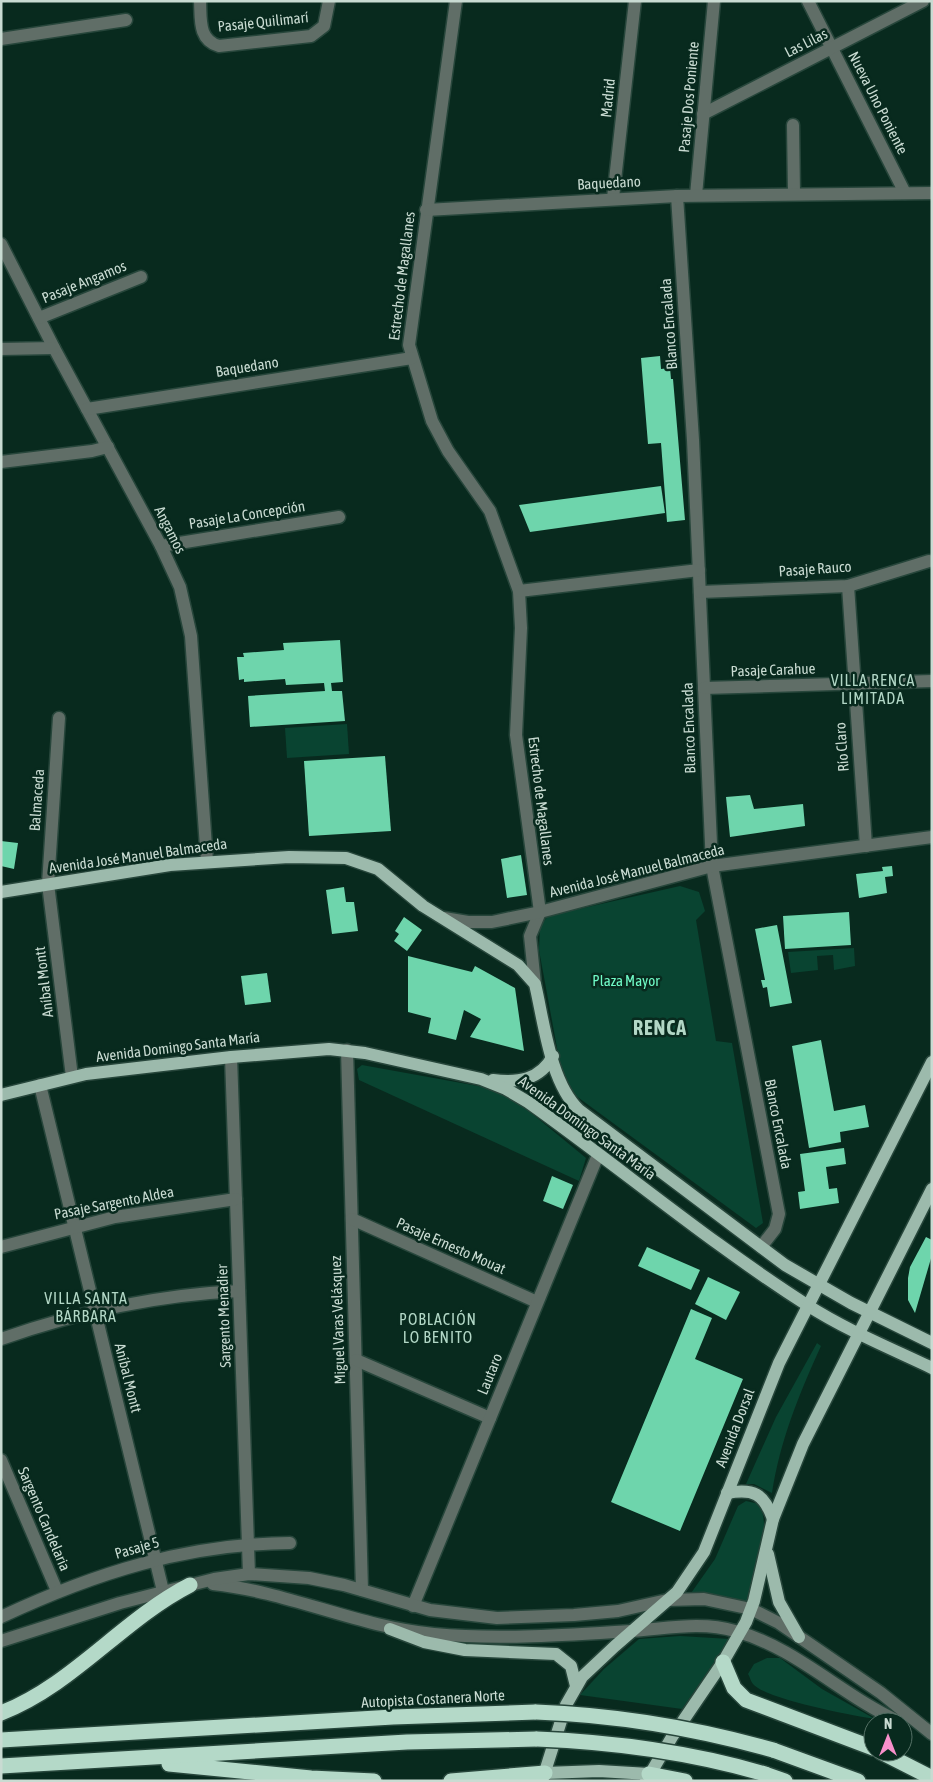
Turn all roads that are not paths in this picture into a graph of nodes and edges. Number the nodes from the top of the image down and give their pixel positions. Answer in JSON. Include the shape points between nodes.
{"nodes":[{"id":1,"x":200,"y":1,"type":"edge"},
{"id":2,"x":329,"y":1,"type":"edge"},
{"id":3,"x":456,"y":1,"type":"edge"},
{"id":4,"x":635,"y":1,"type":"edge"},
{"id":5,"x":714,"y":1,"type":"edge"},
{"id":6,"x":808,"y":1,"type":"edge"},
{"id":7,"x":923,"y":1,"type":"edge"},
{"id":8,"x":126,"y":20,"type":"dead end"},
{"id":9,"x":1,"y":39,"type":"edge"},
{"id":10,"x":832,"y":48,"type":"junction"},
{"id":11,"x":703,"y":114,"type":"junction"},
{"id":12,"x":792,"y":125,"type":"dead end"},
{"id":13,"x":794,"y":193,"type":"junction"},
{"id":14,"x":905,"y":193,"type":"junction"},
{"id":15,"x":932,"y":193,"type":"edge"},
{"id":16,"x":696,"y":195,"type":"junction"},
{"id":17,"x":677,"y":196,"type":"junction"},
{"id":18,"x":613,"y":198,"type":"junction"},
{"id":19,"x":426,"y":210,"type":"junction"},
{"id":20,"x":1,"y":244,"type":"edge"},
{"id":21,"x":141,"y":277,"type":"dead end"},
{"id":22,"x":39,"y":318,"type":"junction"},
{"id":23,"x":54,"y":348,"type":"junction"},
{"id":24,"x":1,"y":349,"type":"edge"},
{"id":25,"x":412,"y":358,"type":"junction"},
{"id":26,"x":88,"y":409,"type":"junction"},
{"id":27,"x":108,"y":447,"type":"junction"},
{"id":28,"x":1,"y":462,"type":"edge"},
{"id":29,"x":339,"y":517,"type":"dead end"},
{"id":30,"x":161,"y":546,"type":"junction"},
{"id":31,"x":929,"y":560,"type":"dead end"},
{"id":32,"x":699,"y":570,"type":"junction"},
{"id":33,"x":848,"y":586,"type":"junction"},
{"id":34,"x":518,"y":591,"type":"junction"},
{"id":35,"x":700,"y":592,"type":"junction"},
{"id":36,"x":932,"y":681,"type":"edge"},
{"id":37,"x":854,"y":683,"type":"junction"},
{"id":38,"x":704,"y":688,"type":"junction"},
{"id":39,"x":59,"y":718,"type":"dead end"},
{"id":40,"x":932,"y":837,"type":"edge"},
{"id":41,"x":866,"y":846,"type":"junction"},
{"id":42,"x":207,"y":861,"type":"junction"},
{"id":43,"x":712,"y":866,"type":"junction"},
{"id":44,"x":48,"y":884,"type":"junction"},
{"id":45,"x":1,"y":892,"type":"edge"},
{"id":46,"x":540,"y":912,"type":"junction"},
{"id":47,"x":441,"y":918,"type":"junction"},
{"id":48,"x":535,"y":984,"type":"junction"},
{"id":49,"x":347,"y":1050,"type":"junction"},
{"id":50,"x":553,"y":1056,"type":"junction"},
{"id":51,"x":231,"y":1057,"type":"junction"},
{"id":52,"x":932,"y":1062,"type":"edge"},
{"id":53,"x":72,"y":1077,"type":"junction"},
{"id":54,"x":481,"y":1079,"type":"junction"},
{"id":55,"x":40,"y":1085,"type":"junction"},
{"id":56,"x":1,"y":1095,"type":"edge"},
{"id":57,"x":598,"y":1155,"type":"junction"},
{"id":58,"x":932,"y":1189,"type":"edge"},
{"id":59,"x":236,"y":1200,"type":"junction"},
{"id":60,"x":352,"y":1219,"type":"junction"},
{"id":61,"x":74,"y":1226,"type":"junction"},
{"id":62,"x":1,"y":1246,"type":"edge"},
{"id":63,"x":761,"y":1247,"type":"junction"},
{"id":64,"x":819,"y":1285,"type":"junction"},
{"id":65,"x":239,"y":1291,"type":"junction"},
{"id":66,"x":538,"y":1302,"type":"junction"},
{"id":67,"x":808,"y":1306,"type":"junction"},
{"id":68,"x":95,"y":1311,"type":"junction"},
{"id":69,"x":870,"y":1312,"type":"junction"},
{"id":70,"x":858,"y":1332,"type":"junction"},
{"id":71,"x":1,"y":1339,"type":"edge"},
{"id":72,"x":932,"y":1343,"type":"edge"},
{"id":73,"x":356,"y":1360,"type":"junction"},
{"id":74,"x":932,"y":1368,"type":"edge"},
{"id":75,"x":490,"y":1418,"type":"junction"},
{"id":76,"x":1,"y":1460,"type":"edge"},
{"id":77,"x":728,"y":1493,"type":"junction"},
{"id":78,"x":773,"y":1519,"type":"junction"},
{"id":79,"x":290,"y":1543,"type":"dead end"},
{"id":80,"x":248,"y":1544,"type":"junction"},
{"id":81,"x":767,"y":1547,"type":"junction"},
{"id":82,"x":155,"y":1559,"type":"junction"},
{"id":83,"x":249,"y":1574,"type":"junction"},
{"id":84,"x":193,"y":1584,"type":"junction"},
{"id":85,"x":362,"y":1590,"type":"junction"},
{"id":86,"x":57,"y":1591,"type":"junction"},
{"id":87,"x":163,"y":1591,"type":"junction"},
{"id":88,"x":667,"y":1600,"type":"junction"},
{"id":89,"x":413,"y":1606,"type":"junction"},
{"id":90,"x":751,"y":1609,"type":"junction"},
{"id":91,"x":1,"y":1617,"type":"edge"},
{"id":92,"x":390,"y":1629,"type":"junction"},
{"id":93,"x":633,"y":1631,"type":"junction"},
{"id":94,"x":740,"y":1632,"type":"junction"},
{"id":95,"x":799,"y":1637,"type":"junction"},
{"id":96,"x":1,"y":1641,"type":"edge"},
{"id":97,"x":723,"y":1662,"type":"junction"},
{"id":98,"x":576,"y":1686,"type":"junction"},
{"id":99,"x":1,"y":1712,"type":"edge"},
{"id":100,"x":881,"y":1712,"type":"edge"},
{"id":101,"x":913,"y":1728,"type":"edge"},
{"id":102,"x":932,"y":1735,"type":"edge"},
{"id":103,"x":1,"y":1740,"type":"edge"},
{"id":104,"x":863,"y":1744,"type":"edge"},
{"id":105,"x":110,"y":1760,"type":"junction"},
{"id":106,"x":901,"y":1762,"type":"edge"},
{"id":107,"x":1,"y":1766,"type":"edge"},
{"id":108,"x":544,"y":1777,"type":"edge"},
{"id":109,"x":647,"y":1777,"type":"edge"},
{"id":110,"x":932,"y":1778,"type":"edge"},
{"id":111,"x":374,"y":1781,"type":"edge"},
{"id":112,"x":450,"y":1781,"type":"edge"},
{"id":113,"x":685,"y":1781,"type":"edge"},
{"id":114,"x":784,"y":1781,"type":"edge"},
{"id":115,"x":858,"y":1781,"type":"edge"}],
"edges":[{"from":1,"to":2,"type":"street","name":"Pasaje Quilimarí","via":[[203,32],[209,41],[225,46],[311,36],[324,26]]},
{"from":3,"to":19,"type":"street","name":"Estrecho de Magallanes"},
{"from":4,"to":18,"type":"street","name":"Madrid"},
{"from":5,"to":11,"type":"street","name":"Pasaje Dos Poniente"},
{"from":6,"to":10,"type":"street","name":"Nueva Uno Poniente"},
{"from":7,"to":10,"type":"street","name":"Las Lilas"},
{"from":8,"to":9,"type":"street"},
{"from":10,"to":11,"type":"street","name":"Las Lilas"},
{"from":10,"to":14,"type":"street","name":"Nueva Uno Poniente"},
{"from":11,"to":16,"type":"street","name":"Pasaje Dos Poniente"},
{"from":12,"to":13,"type":"street"},
{"from":13,"to":14,"type":"street","name":"Baquedano"},
{"from":13,"to":16,"type":"street","name":"Baquedano"},
{"from":14,"to":15,"type":"street","name":"Baquedano"},
{"from":16,"to":17,"type":"street","name":"Baquedano"},
{"from":17,"to":18,"type":"street","name":"Baquedano"},
{"from":17,"to":32,"type":"street","name":"Blanco Encalada"},
{"from":18,"to":19,"type":"street","name":"Baquedano"},
{"from":19,"to":25,"type":"street","name":"Estrecho de Magallanes","via":[[410,330]]},
{"from":20,"to":22,"type":"street","name":"Angamos"},
{"from":21,"to":22,"type":"street","name":"Pasaje Angamos"},
{"from":22,"to":23,"type":"street","name":"Angamos"},
{"from":23,"to":24,"type":"street"},
{"from":23,"to":26,"type":"street","name":"Angamos"},
{"from":25,"to":26,"type":"street","name":"Baquedano"},
{"from":25,"to":34,"type":"street","name":"Estrecho de Magallanes","via":[[438,432],[496,523]]},
{"from":26,"to":27,"type":"street","name":"Angamos"},
{"from":27,"to":28,"type":"street","via":[[92,452]]},
{"from":27,"to":30,"type":"street","name":"Angamos"},
{"from":29,"to":30,"type":"street","name":"Pasaje La Concepción"},
{"from":30,"to":42,"type":"street","name":"Angamos","via":[[180,587],[188,619]]},
{"from":31,"to":33,"type":"street","name":"Pasaje Rauco"},
{"from":32,"to":34,"type":"street"},
{"from":32,"to":35,"type":"street","name":"Blanco Encalada"},
{"from":33,"to":35,"type":"street","name":"Pasaje Rauco"},
{"from":33,"to":37,"type":"street","name":"Río Claro"},
{"from":34,"to":46,"type":"street","name":"Estrecho de Magallanes","via":[[521,622],[516,735]]},
{"from":35,"to":38,"type":"street","name":"Blanco Encalada"},
{"from":36,"to":37,"type":"street","name":"Pasaje Carahue"},
{"from":37,"to":38,"type":"street","name":"Pasaje Carahue"},
{"from":37,"to":41,"type":"street","name":"Río Claro"},
{"from":38,"to":43,"type":"street","name":"Blanco Encalada"},
{"from":39,"to":44,"type":"street","name":"Balmaceda"},
{"from":40,"to":41,"type":"street","name":"Avenida José Manuel Balmaceda"},
{"from":41,"to":43,"type":"street","name":"Avenida José Manuel Balmaceda"},
{"from":42,"to":44,"type":"main road","name":"Avenida José Manuel Balmaceda"},
{"from":42,"to":47,"type":"main road","name":"Avenida José Manuel Balmaceda","via":[[316,857],[356,860],[378,869]]},
{"from":43,"to":46,"type":"street","name":"Avenida José Manuel Balmaceda"},
{"from":43,"to":63,"type":"street","name":"Blanco Encalada","via":[[779,1214],[775,1229]]},
{"from":44,"to":45,"type":"main road","name":"Avenida José Manuel Balmaceda"},
{"from":44,"to":53,"type":"street","name":"Aníbal Montt"},
{"from":46,"to":47,"type":"street","name":"Avenida José Manuel Balmaceda","via":[[480,923]]},
{"from":46,"to":48,"type":"street","via":[[530,936]]},
{"from":47,"to":48,"type":"main road","name":"Avenida José Manuel Balmaceda","via":[[518,965]]},
{"from":48,"to":50,"type":"main road","name":"Avenida José Manuel Balmaceda"},
{"from":49,"to":51,"type":"main road","name":"Avenida Domingo Santa María","via":[[314,1049]]},
{"from":49,"to":54,"type":"main road","name":"Avenida Domingo Santa María"},
{"from":49,"to":60,"type":"street","name":"Miguel Varas Velásquez"},
{"from":50,"to":54,"type":"main road","via":[[545,1069],[525,1080]]},
{"from":50,"to":63,"type":"main road","name":"Avenida Domingo Santa María","via":[[562,1087],[579,1110]]},
{"from":51,"to":53,"type":"main road","name":"Avenida Domingo Santa María"},
{"from":51,"to":59,"type":"street","name":"Sargento Menadier"},
{"from":52,"to":64,"type":"main road","name":"Avenida Dorsal"},
{"from":53,"to":55,"type":"main road","name":"Avenida Domingo Santa María"},
{"from":54,"to":57,"type":"main road","name":"Avenida Domingo Santa María","via":[[528,1102]]},
{"from":55,"to":56,"type":"main road","name":"Avenida Domingo Santa María"},
{"from":55,"to":61,"type":"street","name":"Aníbal Montt"},
{"from":57,"to":66,"type":"street","name":"Lautaro"},
{"from":57,"to":67,"type":"main road","name":"Avenida Domingo Santa María"},
{"from":58,"to":69,"type":"main road"},
{"from":59,"to":61,"type":"street","name":"Pasaje Sargento Aldea","via":[[156,1209]]},
{"from":59,"to":65,"type":"street","name":"Sargento Menadier"},
{"from":60,"to":66,"type":"street","name":"Pasaje Ernesto Mouat"},
{"from":60,"to":73,"type":"street","name":"Miguel Varas Velásquez"},
{"from":61,"to":62,"type":"street","name":"Pasaje Sargento Aldea"},
{"from":61,"to":68,"type":"street","name":"Aníbal Montt"},
{"from":63,"to":64,"type":"main road","name":"Avenida Domingo Santa María"},
{"from":64,"to":67,"type":"main road","name":"Avenida Dorsal"},
{"from":64,"to":69,"type":"main road","name":"Avenida Domingo Santa María"},
{"from":65,"to":68,"type":"street","via":[[166,1297]]},
{"from":65,"to":80,"type":"street","name":"Sargento Menadier"},
{"from":66,"to":75,"type":"street","name":"Lautaro"},
{"from":67,"to":70,"type":"main road","name":"Avenida Domingo Santa María"},
{"from":67,"to":77,"type":"main road","name":"Avenida Dorsal","via":[[779,1363]]},
{"from":68,"to":71,"type":"street"},
{"from":68,"to":82,"type":"street","name":"Aníbal Montt"},
{"from":69,"to":70,"type":"main road"},
{"from":69,"to":72,"type":"main road","name":"Avenida Domingo Santa María"},
{"from":70,"to":74,"type":"main road","name":"Avenida Domingo Santa María"},
{"from":70,"to":78,"type":"main road","via":[[803,1444]]},
{"from":73,"to":75,"type":"street"},
{"from":73,"to":85,"type":"street","name":"Miguel Varas Velásquez"},
{"from":75,"to":89,"type":"street","name":"Lautaro"},
{"from":76,"to":86,"type":"street","name":"Sargento Candelaria"},
{"from":77,"to":78,"type":"main road","via":[[750,1492],[761,1496]]},
{"from":77,"to":88,"type":"main road","name":"Avenida Dorsal","via":[[704,1552],[677,1592]]},
{"from":78,"to":81,"type":"main road"},
{"from":79,"to":80,"type":"street","name":"Pasaje 5"},
{"from":80,"to":82,"type":"street","name":"Pasaje 5"},
{"from":80,"to":83,"type":"street","name":"Sargento Menadier"},
{"from":81,"to":90,"type":"main road"},
{"from":81,"to":95,"type":"main road","via":[[777,1598]]},
{"from":82,"to":86,"type":"street","name":"Pasaje 5"},
{"from":82,"to":87,"type":"street","name":"Aníbal Montt"},
{"from":83,"to":84,"type":"street"},
{"from":83,"to":85,"type":"street","via":[[309,1578]]},
{"from":84,"to":87,"type":"street"},
{"from":84,"to":92,"type":"street","via":[[254,1590]]},
{"from":84,"to":99,"type":"highway","via":[[158,1606],[51,1686]]},
{"from":85,"to":89,"type":"street"},
{"from":86,"to":91,"type":"street","name":"Pasaje 5"},
{"from":87,"to":96,"type":"street"},
{"from":88,"to":89,"type":"street","via":[[618,1610],[520,1619],[463,1615]]},
{"from":88,"to":90,"type":"street","via":[[704,1599]]},
{"from":88,"to":93,"type":"main road","name":"Avenida Dorsal"},
{"from":90,"to":94,"type":"main road"},
{"from":90,"to":95,"type":"street"},
{"from":92,"to":93,"type":"street","via":[[481,1636]]},
{"from":92,"to":98,"type":"main road","via":[[424,1642],[464,1650],[556,1654],[571,1666]]},
{"from":93,"to":94,"type":"street","via":[[696,1626]]},
{"from":93,"to":98,"type":"main road","name":"Avenida Dorsal","via":[[593,1666]]},
{"from":94,"to":97,"type":"main road"},
{"from":94,"to":100,"type":"street","via":[[782,1649]]},
{"from":95,"to":102,"type":"street","via":[[881,1694]]},
{"from":97,"to":104,"type":"highway","via":[[731,1684],[746,1700]]},
{"from":97,"to":109,"type":"main road"},
{"from":98,"to":108,"type":"main road","name":"Avenida Dorsal","via":[[559,1722]]},
{"from":101,"to":102,"type":"street"},
{"from":103,"to":115,"type":"highway","name":"Autopista Costanera Norte","bridge":true,"via":[[489,1713],[559,1713],[679,1727],[773,1750]]},
{"from":105,"to":107,"type":"highway"},
{"from":105,"to":111,"type":"highway"},
{"from":105,"to":114,"type":"highway","bridge":true,"via":[[407,1742],[562,1740],[630,1745],[694,1756]]},
{"from":106,"to":110,"type":"highway"},
{"from":108,"to":109,"type":"main road","via":[[599,1771]]},
{"from":108,"to":112,"type":"highway"},
{"from":109,"to":113,"type":"highway"}]}
